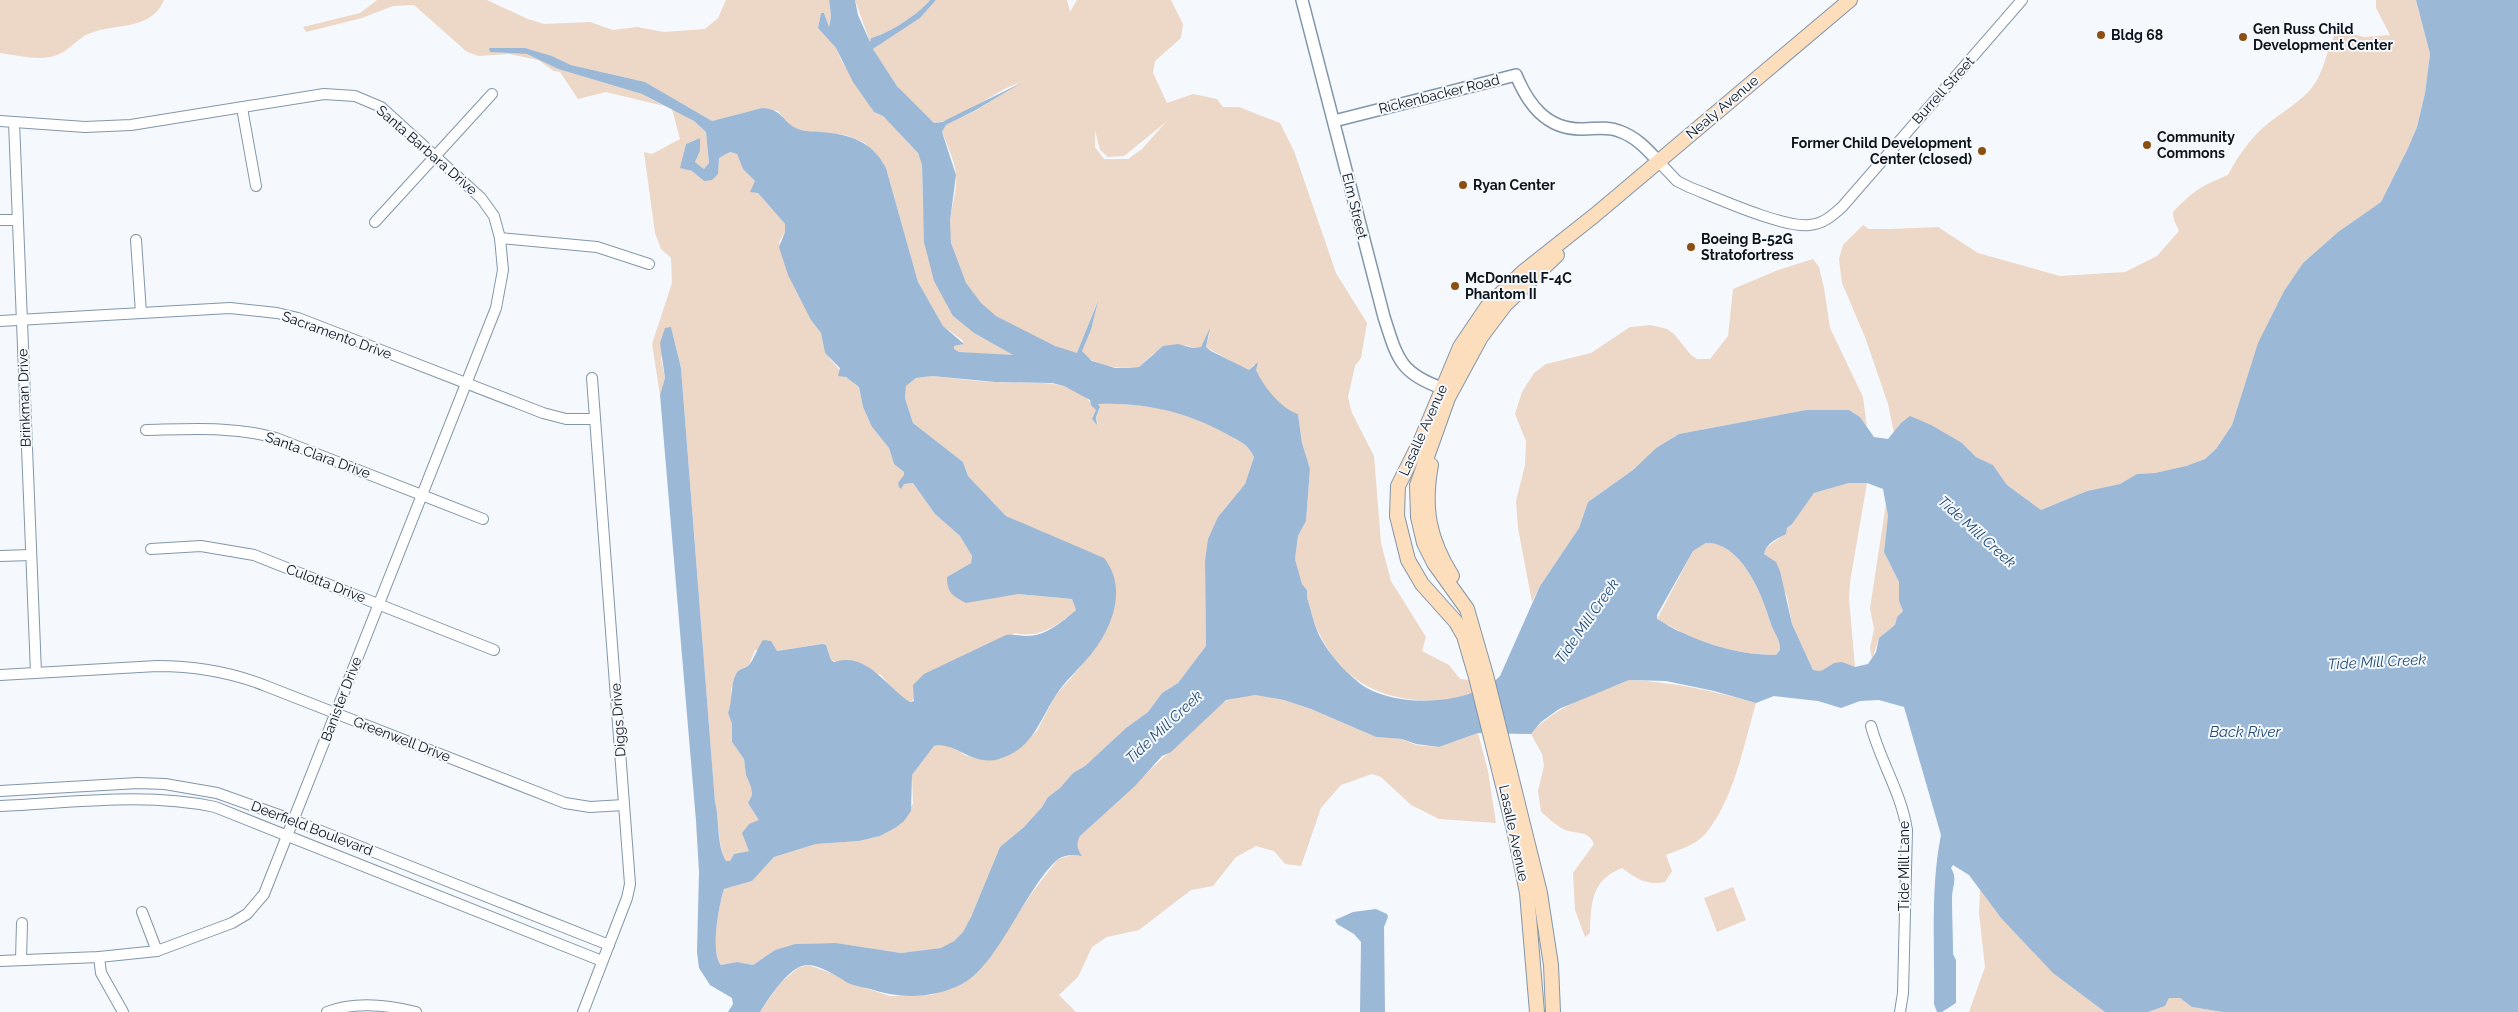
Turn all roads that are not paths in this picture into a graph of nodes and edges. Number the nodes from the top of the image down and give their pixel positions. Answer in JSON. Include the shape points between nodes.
{"nodes":[{"id":1,"x":1302,"y":0,"type":"edge"},
{"id":2,"x":1850,"y":0,"type":"edge"},
{"id":3,"x":2022,"y":0,"type":"edge"},
{"id":4,"x":492,"y":94,"type":"dead end"},
{"id":5,"x":242,"y":108,"type":"junction"},
{"id":6,"x":0,"y":121,"type":"edge"},
{"id":7,"x":1334,"y":121,"type":"junction"},
{"id":8,"x":14,"y":122,"type":"junction"},
{"id":9,"x":434,"y":157,"type":"junction"},
{"id":10,"x":1658,"y":161,"type":"junction"},
{"id":11,"x":256,"y":186,"type":"dead end"},
{"id":12,"x":1595,"y":215,"type":"junction"},
{"id":13,"x":0,"y":220,"type":"edge"},
{"id":14,"x":17,"y":220,"type":"junction"},
{"id":15,"x":375,"y":222,"type":"dead end"},
{"id":16,"x":500,"y":238,"type":"junction"},
{"id":17,"x":136,"y":240,"type":"dead end"},
{"id":18,"x":649,"y":264,"type":"dead end"},
{"id":19,"x":141,"y":313,"type":"junction"},
{"id":20,"x":0,"y":321,"type":"edge"},
{"id":21,"x":21,"y":321,"type":"junction"},
{"id":22,"x":592,"y":378,"type":"dead end"},
{"id":23,"x":467,"y":383,"type":"junction"},
{"id":24,"x":1442,"y":388,"type":"junction"},
{"id":25,"x":594,"y":419,"type":"junction"},
{"id":26,"x":146,"y":430,"type":"dead end"},
{"id":27,"x":1436,"y":433,"type":"junction"},
{"id":28,"x":421,"y":494,"type":"junction"},
{"id":29,"x":483,"y":519,"type":"dead end"},
{"id":30,"x":151,"y":549,"type":"dead end"},
{"id":31,"x":31,"y":555,"type":"junction"},
{"id":32,"x":0,"y":556,"type":"edge"},
{"id":33,"x":379,"y":603,"type":"junction"},
{"id":34,"x":1473,"y":628,"type":"junction"},
{"id":35,"x":494,"y":650,"type":"dead end"},
{"id":36,"x":36,"y":673,"type":"junction"},
{"id":37,"x":0,"y":675,"type":"edge"},
{"id":38,"x":1481,"y":676,"type":"junction"},
{"id":39,"x":336,"y":714,"type":"junction"},
{"id":40,"x":1871,"y":726,"type":"dead end"},
{"id":41,"x":1502,"y":757,"type":"junction"},
{"id":42,"x":0,"y":791,"type":"edge"},
{"id":43,"x":624,"y":805,"type":"junction"},
{"id":44,"x":0,"y":806,"type":"edge"},
{"id":45,"x":293,"y":820,"type":"junction"},
{"id":46,"x":287,"y":835,"type":"junction"},
{"id":47,"x":142,"y":912,"type":"dead end"},
{"id":48,"x":22,"y":923,"type":"dead end"},
{"id":49,"x":609,"y":945,"type":"junction"},
{"id":50,"x":157,"y":951,"type":"junction"},
{"id":51,"x":99,"y":957,"type":"junction"},
{"id":52,"x":21,"y":960,"type":"junction"},
{"id":53,"x":602,"y":961,"type":"junction"},
{"id":54,"x":0,"y":962,"type":"edge"},
{"id":55,"x":122,"y":1012,"type":"edge"},
{"id":56,"x":328,"y":1012,"type":"edge"},
{"id":57,"x":416,"y":1012,"type":"edge"},
{"id":58,"x":583,"y":1012,"type":"edge"},
{"id":59,"x":1537,"y":1012,"type":"edge"},
{"id":60,"x":1553,"y":1012,"type":"edge"},
{"id":61,"x":1900,"y":1012,"type":"edge"}],
"edges":[{"from":1,"to":7,"type":"street","name":"Elm Street"},
{"from":2,"to":10,"type":"main road","name":"Nealy Avenue"},
{"from":3,"to":10,"type":"street","name":"Burrell Street","via":[[1842,206],[1820,223],[1800,225],[1783,222],[1689,188],[1677,181]]},
{"from":4,"to":9,"type":"street"},
{"from":5,"to":8,"type":"street","name":"Santa Barbara Drive","via":[[107,127]]},
{"from":5,"to":9,"type":"street","name":"Santa Barbara Drive","via":[[324,94],[355,96],[381,107]]},
{"from":5,"to":11,"type":"street"},
{"from":6,"to":8,"type":"street","name":"Santa Barbara Drive"},
{"from":7,"to":10,"type":"street","name":"Rickenbacker Road","via":[[1516,75],[1524,96],[1550,121],[1565,128],[1617,130],[1637,139]]},
{"from":7,"to":24,"type":"street","name":"Elm Street","via":[[1395,353],[1410,373]]},
{"from":8,"to":14,"type":"street","name":"Brinkman Drive"},
{"from":9,"to":15,"type":"street"},
{"from":9,"to":16,"type":"street","name":"Santa Barbara Drive","via":[[481,198],[494,216]]},
{"from":10,"to":12,"type":"main road","name":"Nealy Avenue"},
{"from":12,"to":24,"type":"main road","name":"Lasalle Avenue","via":[[1523,272],[1487,307],[1460,347]]},
{"from":12,"to":27,"type":"main road","name":"Lasalle Avenue","via":[[1492,321],[1448,398]]},
{"from":13,"to":14,"type":"street"},
{"from":14,"to":21,"type":"street","name":"Brinkman Drive"},
{"from":16,"to":18,"type":"street","via":[[597,248]]},
{"from":16,"to":23,"type":"street","name":"Banister Drive","via":[[503,270],[499,296]]},
{"from":17,"to":19,"type":"street"},
{"from":19,"to":21,"type":"street","name":"Sacramento Drive"},
{"from":19,"to":23,"type":"street","name":"Sacramento Drive","via":[[230,308],[277,313],[298,318]]},
{"from":20,"to":21,"type":"street","name":"Sacramento Drive"},
{"from":21,"to":31,"type":"street","name":"Brinkman Drive"},
{"from":22,"to":25,"type":"street","name":"Diggs Drive"},
{"from":23,"to":25,"type":"street","name":"Sacramento Drive","via":[[543,413],[566,419]]},
{"from":23,"to":28,"type":"street","name":"Banister Drive"},
{"from":24,"to":38,"type":"main road","name":"Lasalle Avenue","via":[[1421,440],[1401,476],[1397,516],[1413,571],[1456,622]]},
{"from":25,"to":43,"type":"street","name":"Diggs Drive"},
{"from":26,"to":28,"type":"street","name":"Santa Clara Drive","via":[[225,428],[254,432]]},
{"from":27,"to":34,"type":"main road","name":"Lasalle Avenue","via":[[1417,485],[1420,528],[1434,563],[1467,609]]},
{"from":27,"to":34,"type":"main road","name":"Lasalle Avenue","via":[[1412,478],[1409,497],[1412,530],[1428,570],[1456,601]]},
{"from":28,"to":29,"type":"street","name":"Santa Clara Drive"},
{"from":28,"to":33,"type":"street","name":"Banister Drive"},
{"from":30,"to":33,"type":"street","name":"Culotta Drive","via":[[201,546],[254,556]]},
{"from":31,"to":32,"type":"street"},
{"from":31,"to":36,"type":"street","name":"Brinkman Drive"},
{"from":33,"to":35,"type":"street","name":"Culotta Drive"},
{"from":33,"to":39,"type":"street","name":"Banister Drive"},
{"from":34,"to":38,"type":"main road","name":"Lasalle Avenue"},
{"from":36,"to":37,"type":"street","name":"Greenwell Drive"},
{"from":36,"to":39,"type":"street","name":"Greenwell Drive","via":[[157,666],[207,669],[246,678]]},
{"from":38,"to":41,"type":"main road","name":"Lasalle Avenue"},
{"from":39,"to":43,"type":"street","name":"Greenwell Drive","via":[[565,802],[590,807]]},
{"from":39,"to":45,"type":"street","name":"Banister Drive"},
{"from":40,"to":61,"type":"street","name":"Tide Mill Lane","via":[[1877,749],[1903,806],[1907,830]]},
{"from":41,"to":59,"type":"main road","name":"Lasalle Avenue","via":[[1526,892]]},
{"from":41,"to":60,"type":"main road","name":"Lasalle Avenue","via":[[1540,893],[1551,965]]},
{"from":42,"to":45,"type":"street","name":"Deerfield Boulevard","via":[[165,784],[217,793]]},
{"from":43,"to":49,"type":"street","name":"Diggs Drive","via":[[630,884]]},
{"from":44,"to":46,"type":"street","name":"Deerfield Boulevard","via":[[165,799],[215,807]]},
{"from":45,"to":46,"type":"street","name":"Banister Drive"},
{"from":45,"to":49,"type":"street","name":"Deerfield Boulevard"},
{"from":46,"to":50,"type":"street","name":"Banister Drive","via":[[264,894],[247,914],[232,923]]},
{"from":46,"to":53,"type":"street","name":"Deerfield Boulevard"},
{"from":47,"to":50,"type":"street"},
{"from":48,"to":52,"type":"street"},
{"from":49,"to":53,"type":"street","name":"Diggs Drive"},
{"from":50,"to":51,"type":"street","name":"Banister Drive"},
{"from":51,"to":52,"type":"street","name":"Banister Drive"},
{"from":51,"to":55,"type":"street","via":[[101,973]]},
{"from":52,"to":54,"type":"street","name":"Banister Drive"},
{"from":53,"to":58,"type":"street","name":"Diggs Drive"},
{"from":56,"to":57,"type":"street","via":[[364,1006]]}]}
